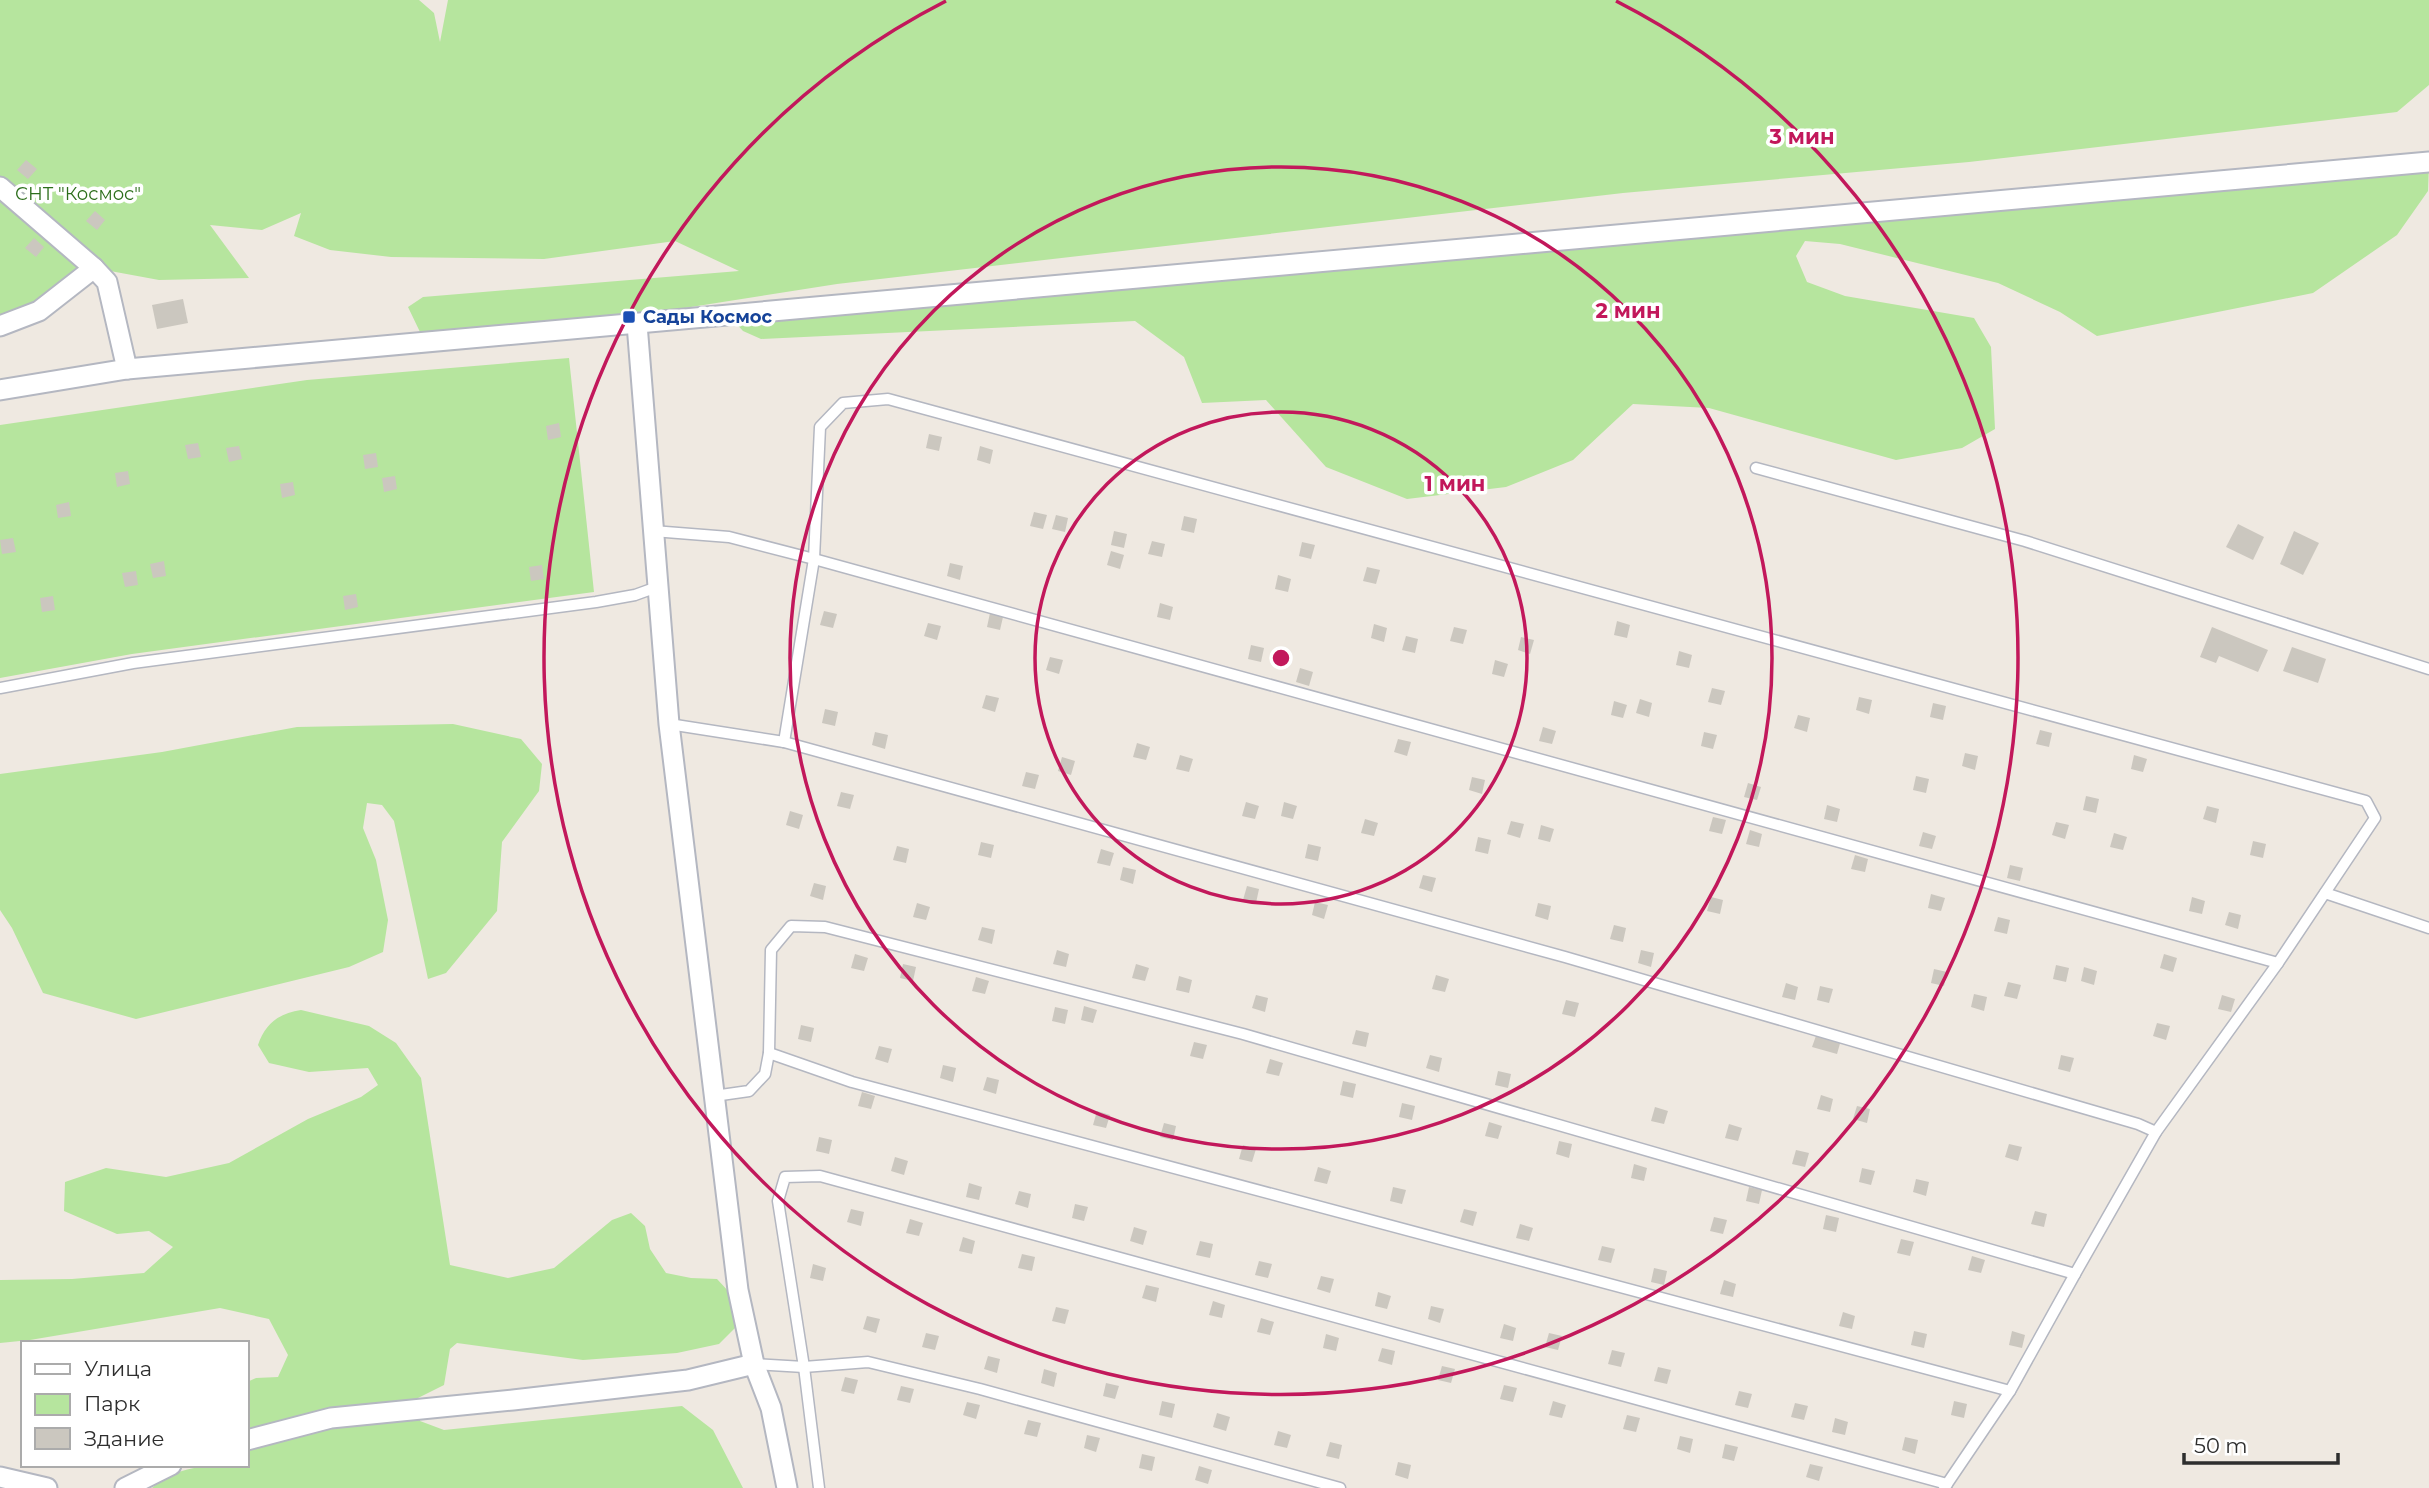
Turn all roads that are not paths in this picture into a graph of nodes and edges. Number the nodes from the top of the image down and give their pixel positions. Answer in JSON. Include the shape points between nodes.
{"nodes":[{"id":1,"x":2429,"y":162,"type":"edge"},
{"id":2,"x":0,"y":187,"type":"edge"},
{"id":3,"x":94,"y":268,"type":"junction"},
{"id":4,"x":637,"y":324,"type":"junction"},
{"id":5,"x":0,"y":326,"type":"edge"},
{"id":6,"x":127,"y":369,"type":"junction"},
{"id":7,"x":0,"y":390,"type":"edge"},
{"id":8,"x":1756,"y":468,"type":"dead end"},
{"id":9,"x":652,"y":531,"type":"junction"},
{"id":10,"x":814,"y":559,"type":"junction"},
{"id":11,"x":657,"y":587,"type":"junction"},
{"id":12,"x":2429,"y":669,"type":"edge"},
{"id":13,"x":0,"y":688,"type":"edge"},
{"id":14,"x":669,"y":723,"type":"junction"},
{"id":15,"x":784,"y":742,"type":"junction"},
{"id":16,"x":2325,"y":893,"type":"junction"},
{"id":17,"x":2429,"y":928,"type":"edge"},
{"id":18,"x":2278,"y":963,"type":"junction"},
{"id":19,"x":769,"y":1053,"type":"junction"},
{"id":20,"x":714,"y":1096,"type":"junction"},
{"id":21,"x":2156,"y":1132,"type":"junction"},
{"id":22,"x":2075,"y":1274,"type":"junction"},
{"id":23,"x":754,"y":1364,"type":"junction"},
{"id":24,"x":803,"y":1367,"type":"junction"},
{"id":25,"x":2010,"y":1391,"type":"junction"},
{"id":26,"x":248,"y":1440,"type":"edge"},
{"id":27,"x":167,"y":1467,"type":"edge"},
{"id":28,"x":0,"y":1476,"type":"edge"},
{"id":29,"x":1946,"y":1486,"type":"edge"},
{"id":30,"x":47,"y":1488,"type":"edge"},
{"id":31,"x":125,"y":1488,"type":"edge"},
{"id":32,"x":787,"y":1488,"type":"edge"},
{"id":33,"x":819,"y":1488,"type":"edge"},
{"id":34,"x":1340,"y":1488,"type":"edge"}],
"edges":[{"from":1,"to":4,"type":"street"},
{"from":2,"to":3,"type":"street"},
{"from":3,"to":5,"type":"street","via":[[38,311]]},
{"from":3,"to":6,"type":"street","via":[[107,282]]},
{"from":4,"to":6,"type":"street"},
{"from":4,"to":9,"type":"street"},
{"from":6,"to":7,"type":"street"},
{"from":8,"to":12,"type":"lane","via":[[2025,541]]},
{"from":9,"to":10,"type":"lane","via":[[729,537]]},
{"from":9,"to":11,"type":"street"},
{"from":10,"to":15,"type":"lane"},
{"from":10,"to":16,"type":"lane","via":[[820,427],[843,402],[888,399],[2366,801],[2375,818]]},
{"from":10,"to":18,"type":"lane"},
{"from":11,"to":13,"type":"lane","via":[[596,602],[133,663]]},
{"from":11,"to":14,"type":"street"},
{"from":14,"to":15,"type":"lane"},
{"from":14,"to":20,"type":"street"},
{"from":15,"to":21,"type":"lane","via":[[1565,957]]},
{"from":16,"to":17,"type":"lane"},
{"from":16,"to":18,"type":"lane"},
{"from":18,"to":21,"type":"lane"},
{"from":19,"to":20,"type":"lane","via":[[765,1074],[749,1091]]},
{"from":19,"to":22,"type":"lane","via":[[771,950],[791,926],[825,927],[1243,1034]]},
{"from":19,"to":25,"type":"lane","via":[[852,1082]]},
{"from":20,"to":23,"type":"street","via":[[738,1290]]},
{"from":21,"to":22,"type":"lane"},
{"from":22,"to":25,"type":"lane"},
{"from":23,"to":24,"type":"lane"},
{"from":23,"to":26,"type":"street","via":[[675,1381],[331,1418]]},
{"from":23,"to":32,"type":"street","via":[[771,1408]]},
{"from":24,"to":29,"type":"lane","via":[[778,1201],[785,1177],[820,1176]]},
{"from":24,"to":33,"type":"lane"},
{"from":24,"to":34,"type":"lane","via":[[868,1362]]},
{"from":25,"to":29,"type":"lane"},
{"from":27,"to":31,"type":"street"},
{"from":28,"to":30,"type":"street"}]}
